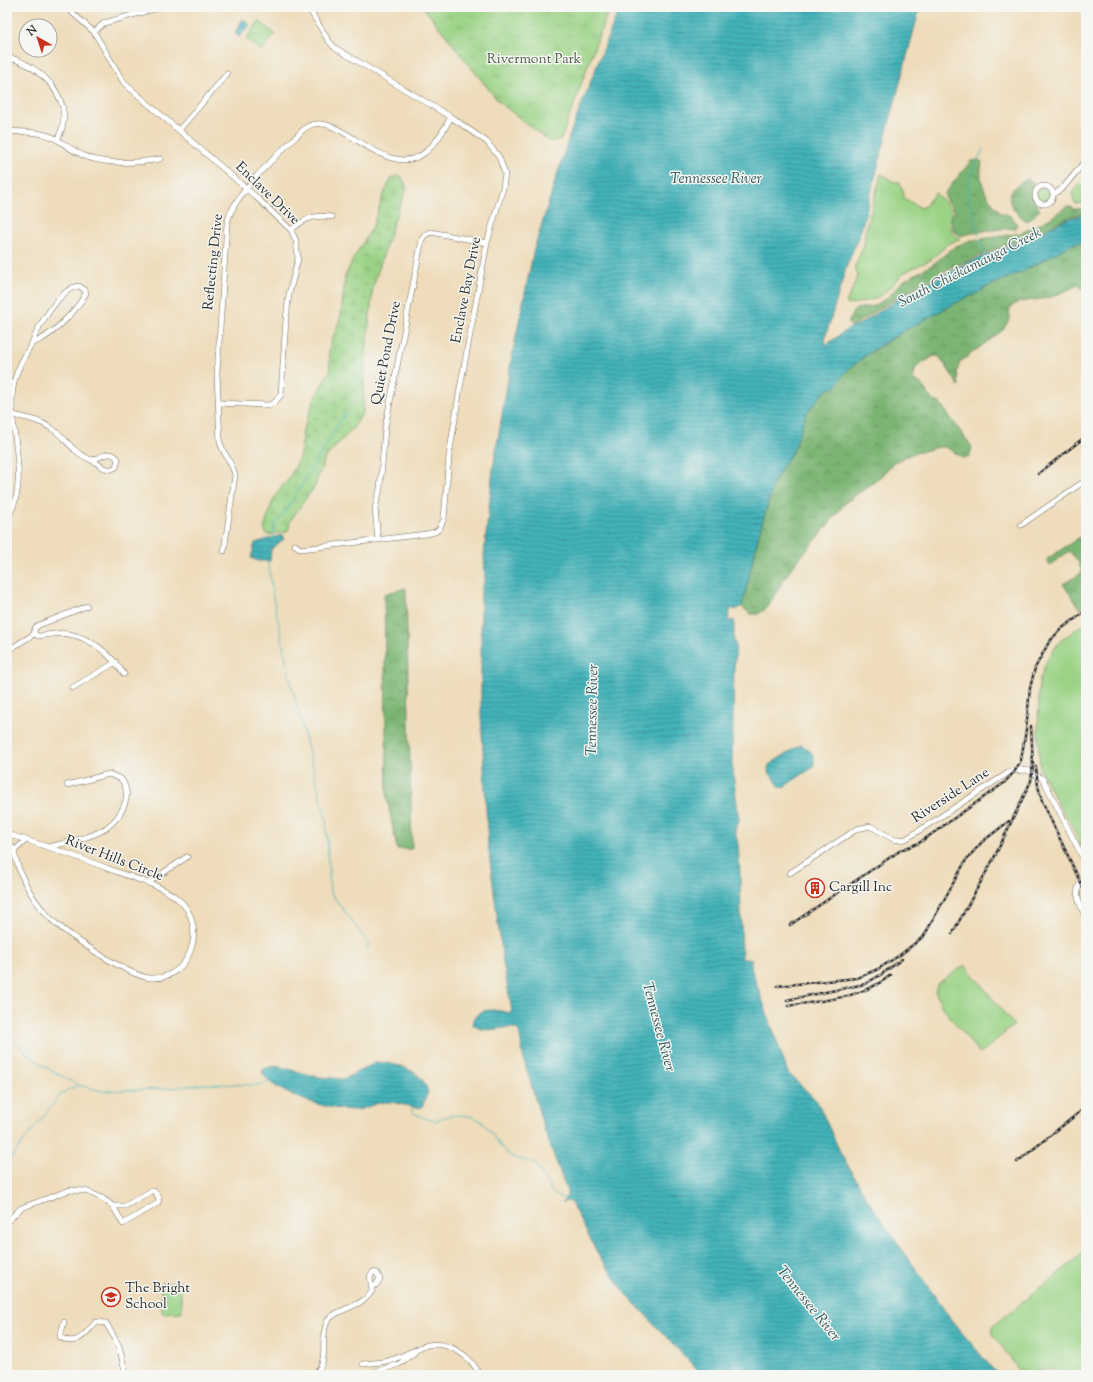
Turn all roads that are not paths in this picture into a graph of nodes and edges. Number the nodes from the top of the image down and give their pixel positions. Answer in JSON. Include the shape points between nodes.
{"nodes":[{"id":1,"x":66,"y":7,"type":"edge"},
{"id":2,"x":161,"y":7,"type":"edge"},
{"id":3,"x":308,"y":7,"type":"edge"},
{"id":4,"x":94,"y":32,"type":"junction"},
{"id":5,"x":7,"y":57,"type":"edge"},
{"id":6,"x":227,"y":74,"type":"dead end"},
{"id":7,"x":451,"y":117,"type":"junction"},
{"id":8,"x":179,"y":130,"type":"junction"},
{"id":9,"x":7,"y":131,"type":"edge"},
{"id":10,"x":57,"y":140,"type":"junction"},
{"id":11,"x":160,"y":159,"type":"dead end"},
{"id":12,"x":1086,"y":160,"type":"edge"},
{"id":13,"x":246,"y":188,"type":"junction"},
{"id":14,"x":1053,"y":195,"type":"dead end"},
{"id":15,"x":332,"y":217,"type":"dead end"},
{"id":16,"x":291,"y":230,"type":"junction"},
{"id":17,"x":487,"y":242,"type":"junction"},
{"id":18,"x":32,"y":343,"type":"junction"},
{"id":19,"x":218,"y":403,"type":"junction"},
{"id":20,"x":13,"y":415,"type":"junction"},
{"id":21,"x":91,"y":460,"type":"junction"},
{"id":22,"x":1086,"y":480,"type":"edge"},
{"id":23,"x":7,"y":518,"type":"edge"},
{"id":24,"x":1021,"y":525,"type":"dead end"},
{"id":25,"x":378,"y":540,"type":"junction"},
{"id":26,"x":295,"y":545,"type":"dead end"},
{"id":27,"x":224,"y":551,"type":"dead end"},
{"id":28,"x":87,"y":606,"type":"dead end"},
{"id":29,"x":34,"y":634,"type":"junction"},
{"id":30,"x":7,"y":651,"type":"edge"},
{"id":31,"x":116,"y":662,"type":"junction"},
{"id":32,"x":124,"y":674,"type":"dead end"},
{"id":33,"x":72,"y":688,"type":"dead end"},
{"id":34,"x":67,"y":785,"type":"dead end"},
{"id":35,"x":7,"y":834,"type":"edge"},
{"id":36,"x":7,"y":838,"type":"edge"},
{"id":37,"x":26,"y":840,"type":"junction"},
{"id":38,"x":48,"y":847,"type":"junction"},
{"id":39,"x":14,"y":851,"type":"junction"},
{"id":40,"x":187,"y":857,"type":"dead end"},
{"id":41,"x":1086,"y":864,"type":"edge"},
{"id":42,"x":790,"y":872,"type":"dead end"},
{"id":43,"x":1086,"y":876,"type":"edge"},
{"id":44,"x":148,"y":883,"type":"junction"},
{"id":45,"x":1086,"y":918,"type":"edge"},
{"id":46,"x":113,"y":1206,"type":"junction"},
{"id":47,"x":7,"y":1222,"type":"edge"},
{"id":48,"x":372,"y":1287,"type":"dead end"},
{"id":49,"x":64,"y":1322,"type":"dead end"},
{"id":50,"x":417,"y":1350,"type":"junction"},
{"id":51,"x":363,"y":1364,"type":"dead end"},
{"id":52,"x":126,"y":1375,"type":"edge"},
{"id":53,"x":313,"y":1375,"type":"edge"},
{"id":54,"x":365,"y":1375,"type":"edge"},
{"id":55,"x":479,"y":1375,"type":"edge"}],
"edges":[{"from":1,"to":4,"type":"street","name":"Enclave Drive"},
{"from":2,"to":4,"type":"street","via":[[104,23]]},
{"from":3,"to":7,"type":"street","name":"Enclave Bay Drive","via":[[335,48]]},
{"from":4,"to":8,"type":"street","name":"Enclave Drive","via":[[124,83]]},
{"from":5,"to":10,"type":"street","via":[[29,64],[55,90],[65,121]]},
{"from":6,"to":8,"type":"street"},
{"from":7,"to":13,"type":"street","name":"Reflecting Drive","via":[[429,149],[407,161],[389,158],[327,124],[311,124]]},
{"from":7,"to":17,"type":"street","name":"Enclave Bay Drive","via":[[494,148],[503,164],[503,188]]},
{"from":8,"to":13,"type":"street","name":"Enclave Drive"},
{"from":9,"to":10,"type":"street","via":[[34,132]]},
{"from":10,"to":11,"type":"street","via":[[96,160],[125,162]]},
{"from":12,"to":14,"type":"street","via":[[1064,188]]},
{"from":13,"to":16,"type":"street","name":"Enclave Drive"},
{"from":13,"to":19,"type":"street","name":"Reflecting Drive","via":[[232,208],[227,224],[217,373]]},
{"from":15,"to":16,"type":"street","via":[[309,217]]},
{"from":16,"to":19,"type":"street","name":"Enclave Drive","via":[[296,241],[298,259],[289,294],[281,395],[269,405]]},
{"from":17,"to":25,"type":"street","name":"Enclave Bay Drive","via":[[449,456],[444,519],[435,532]]},
{"from":17,"to":25,"type":"street","name":"Quiet Pond Drive","via":[[431,232],[422,239],[385,428],[380,489],[375,508]]},
{"from":18,"to":18,"type":"street","via":[[52,307],[75,287],[79,286],[85,290],[82,302],[74,311],[56,328]]},
{"from":18,"to":20,"type":"street","via":[[19,366],[13,388]]},
{"from":19,"to":27,"type":"street","name":"Reflecting Drive","via":[[220,442],[235,474]]},
{"from":20,"to":21,"type":"street","via":[[36,420],[53,429],[78,453]]},
{"from":20,"to":23,"type":"street","via":[[18,475],[12,511]]},
{"from":21,"to":21,"type":"street","via":[[112,469],[116,467],[118,460],[106,453]]},
{"from":22,"to":24,"type":"street"},
{"from":25,"to":26,"type":"street","name":"Enclave Bay Drive","via":[[301,549]]},
{"from":28,"to":29,"type":"street","via":[[39,625]]},
{"from":29,"to":30,"type":"street"},
{"from":29,"to":31,"type":"street","via":[[70,634],[96,645]]},
{"from":31,"to":32,"type":"street"},
{"from":31,"to":33,"type":"street"},
{"from":34,"to":38,"type":"street","via":[[109,774],[121,779],[127,790],[127,797],[121,813],[105,830]]},
{"from":35,"to":37,"type":"street","name":"River Hills Circle"},
{"from":36,"to":39,"type":"street","name":"River Hills Circle"},
{"from":37,"to":38,"type":"street","name":"River Hills Circle"},
{"from":37,"to":39,"type":"street"},
{"from":38,"to":44,"type":"street","name":"River Hills Circle"},
{"from":39,"to":44,"type":"street","name":"River Hills Circle","via":[[31,894],[52,920],[121,967],[149,978],[170,973],[186,960],[193,946],[195,930],[185,906]]},
{"from":40,"to":44,"type":"street"},
{"from":41,"to":42,"type":"street","name":"Riverside Lane","via":[[1043,779],[1026,770],[1011,771],[906,839],[895,840],[870,826],[857,829]]},
{"from":43,"to":45,"type":"street","via":[[1080,882],[1077,893]]},
{"from":46,"to":46,"type":"street","via":[[125,1206],[151,1191],[156,1193],[159,1200],[123,1224]]},
{"from":46,"to":47,"type":"street","via":[[94,1194],[70,1190],[21,1208]]},
{"from":48,"to":53,"type":"street","via":[[363,1302],[336,1314],[327,1323],[321,1366]]},
{"from":49,"to":52,"type":"street","via":[[60,1337],[72,1342],[82,1337],[96,1322],[106,1323],[119,1346]]},
{"from":50,"to":51,"type":"street","via":[[389,1361]]},
{"from":50,"to":54,"type":"street","via":[[399,1364]]},
{"from":50,"to":55,"type":"street","via":[[435,1344],[455,1349],[471,1361]]}]}
